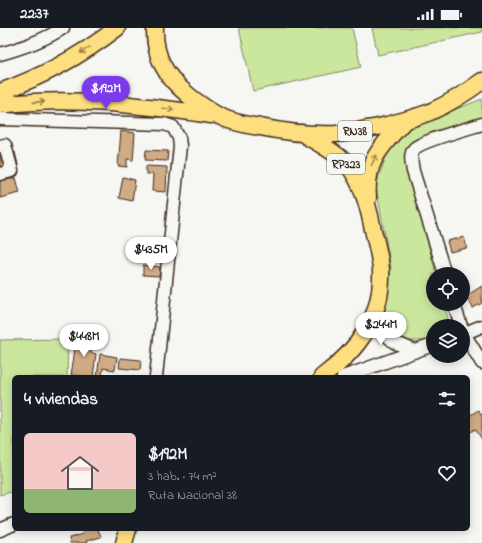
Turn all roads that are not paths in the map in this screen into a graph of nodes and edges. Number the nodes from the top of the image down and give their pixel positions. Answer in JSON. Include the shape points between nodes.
{"nodes":[{"id":1,"x":63,"y":28,"type":"edge"},
{"id":2,"x":117,"y":28,"type":"edge"},
{"id":3,"x":155,"y":28,"type":"edge"},
{"id":4,"x":0,"y":54,"type":"edge"},
{"id":5,"x":482,"y":81,"type":"edge"},
{"id":6,"x":0,"y":92,"type":"edge"},
{"id":7,"x":0,"y":105,"type":"edge"},
{"id":8,"x":220,"y":116,"type":"junction"},
{"id":9,"x":0,"y":119,"type":"edge"},
{"id":10,"x":404,"y":121,"type":"junction"},
{"id":11,"x":482,"y":124,"type":"edge"},
{"id":12,"x":302,"y":133,"type":"junction"},
{"id":13,"x":0,"y":146,"type":"edge"},
{"id":14,"x":0,"y":174,"type":"edge"},
{"id":15,"x":369,"y":211,"type":"junction"},
{"id":16,"x":443,"y":267,"type":"edge"},
{"id":17,"x":375,"y":314,"type":"junction"},
{"id":18,"x":482,"y":326,"type":"edge"},
{"id":19,"x":470,"y":329,"type":"edge"},
{"id":20,"x":470,"y":343,"type":"edge"},
{"id":21,"x":426,"y":347,"type":"edge"},
{"id":22,"x":415,"y":351,"type":"junction"},
{"id":23,"x":482,"y":363,"type":"edge"},
{"id":24,"x":156,"y":375,"type":"edge"},
{"id":25,"x":325,"y":375,"type":"edge"},
{"id":26,"x":349,"y":375,"type":"edge"},
{"id":27,"x":12,"y":525,"type":"edge"},
{"id":28,"x":0,"y":530,"type":"edge"},
{"id":29,"x":127,"y":531,"type":"edge"},
{"id":30,"x":124,"y":543,"type":"edge"}],
"edges":[{"from":1,"to":4,"type":"street","via":[[29,46]]},
{"from":2,"to":6,"type":"main road","one_way":true,"via":[[58,66]]},
{"from":3,"to":8,"type":"main road","number":"RN38","via":[[154,41],[166,73],[198,103]]},
{"from":5,"to":10,"type":"main road","number":"RN38","via":[[447,103]]},
{"from":7,"to":8,"type":"main road","number":"RN38","one_way":true,"via":[[65,101],[122,103]]},
{"from":8,"to":12,"type":"main road","number":"RN38","via":[[245,125]]},
{"from":9,"to":24,"type":"street","via":[[164,124],[173,127],[180,146]]},
{"from":10,"to":12,"type":"main road","number":"RN38","via":[[336,134]]},
{"from":15,"to":10,"type":"main road","number":"RP323","one_way":true,"via":[[367,184],[373,158]]},
{"from":11,"to":16,"type":"street","via":[[424,143],[414,149],[411,158]]},
{"from":12,"to":15,"type":"main road","number":"RP323","via":[[348,165]]},
{"from":13,"to":14,"type":"street","via":[[5,145],[12,172]]},
{"from":15,"to":17,"type":"main road","number":"RP323","via":[[381,270]]},
{"from":17,"to":22,"type":"street","via":[[383,332],[394,342]]},
{"from":17,"to":25,"type":"main road","number":"RP323","via":[[352,351]]},
{"from":18,"to":19,"type":"street"},
{"from":20,"to":23,"type":"street"},
{"from":21,"to":22,"type":"street"},
{"from":22,"to":26,"type":"street"},
{"from":27,"to":28,"type":"street"},
{"from":29,"to":30,"type":"main road"}]}
